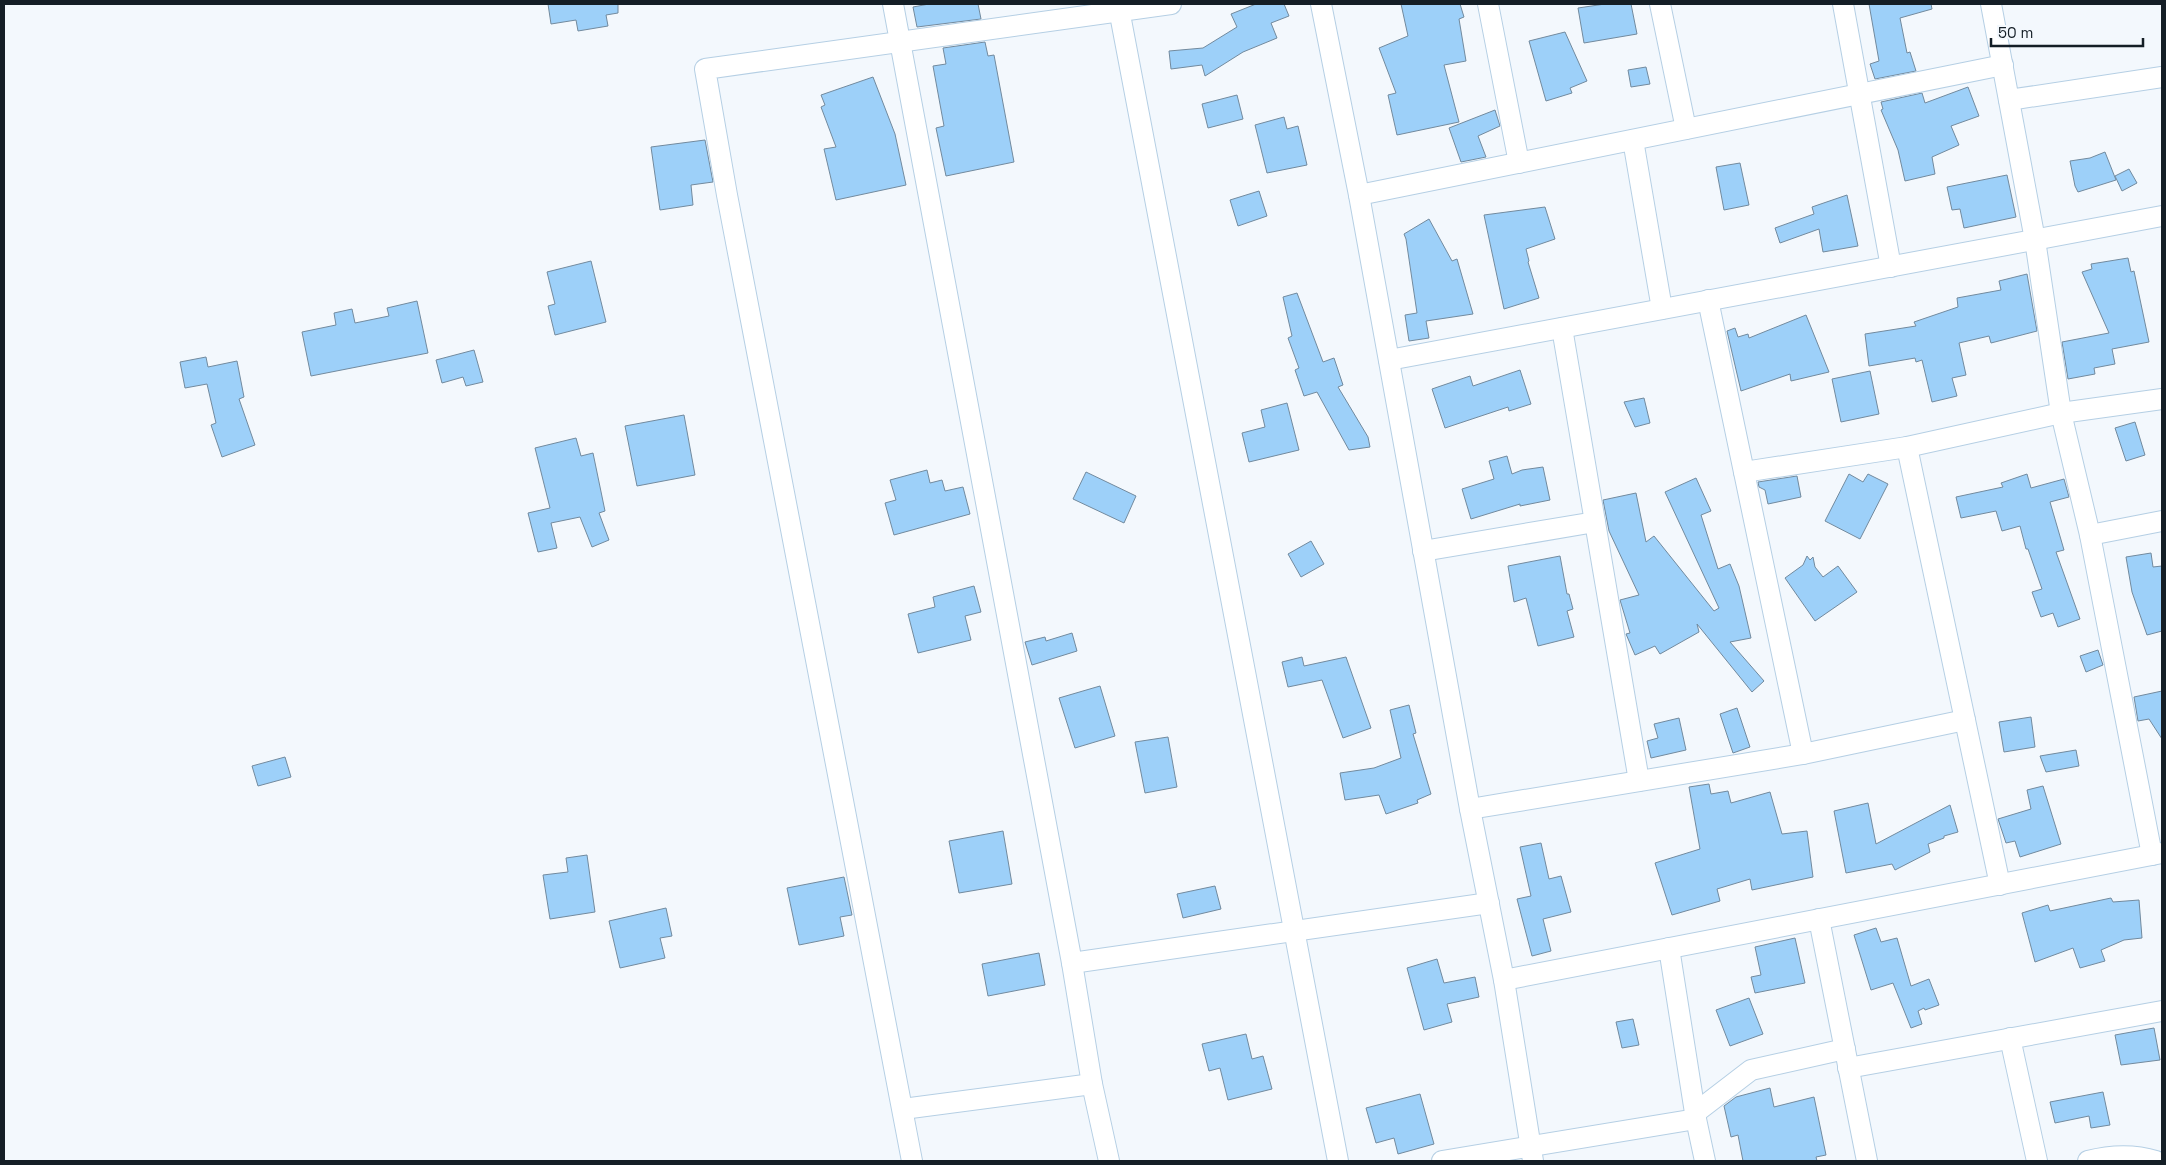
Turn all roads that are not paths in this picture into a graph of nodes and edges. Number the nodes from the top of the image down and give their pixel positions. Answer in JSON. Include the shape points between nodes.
{"nodes":[{"id":1,"x":893,"y":4,"type":"edge"},
{"id":2,"x":1171,"y":4,"type":"edge"},
{"id":3,"x":1321,"y":4,"type":"edge"},
{"id":4,"x":1488,"y":4,"type":"edge"},
{"id":5,"x":1660,"y":4,"type":"edge"},
{"id":6,"x":1842,"y":4,"type":"edge"},
{"id":7,"x":1991,"y":4,"type":"edge"},
{"id":8,"x":1119,"y":8,"type":"edge"},
{"id":9,"x":900,"y":42,"type":"junction"},
{"id":10,"x":2002,"y":65,"type":"junction"},
{"id":11,"x":2162,"y":77,"type":"edge"},
{"id":12,"x":1859,"y":94,"type":"junction"},
{"id":13,"x":2009,"y":100,"type":"junction"},
{"id":14,"x":1686,"y":129,"type":"junction"},
{"id":15,"x":1633,"y":140,"type":"junction"},
{"id":16,"x":1519,"y":163,"type":"junction"},
{"id":17,"x":1359,"y":196,"type":"junction"},
{"id":18,"x":2162,"y":216,"type":"edge"},
{"id":19,"x":2035,"y":240,"type":"junction"},
{"id":20,"x":1891,"y":267,"type":"junction"},
{"id":21,"x":1708,"y":300,"type":"junction"},
{"id":22,"x":1662,"y":309,"type":"junction"},
{"id":23,"x":1562,"y":328,"type":"junction"},
{"id":24,"x":1389,"y":360,"type":"junction"},
{"id":25,"x":2162,"y":399,"type":"edge"},
{"id":26,"x":2061,"y":413,"type":"junction"},
{"id":27,"x":1907,"y":446,"type":"junction"},
{"id":28,"x":1744,"y":472,"type":"junction"},
{"id":29,"x":2162,"y":521,"type":"edge"},
{"id":30,"x":1595,"y":522,"type":"junction"},
{"id":31,"x":2090,"y":535,"type":"junction"},
{"id":32,"x":1423,"y":551,"type":"junction"},
{"id":33,"x":1965,"y":720,"type":"junction"},
{"id":34,"x":1803,"y":754,"type":"junction"},
{"id":35,"x":1640,"y":781,"type":"junction"},
{"id":36,"x":1470,"y":809,"type":"junction"},
{"id":37,"x":2157,"y":854,"type":"edge"},
{"id":38,"x":2000,"y":884,"type":"junction"},
{"id":39,"x":1489,"y":903,"type":"junction"},
{"id":40,"x":1819,"y":919,"type":"junction"},
{"id":41,"x":1294,"y":931,"type":"junction"},
{"id":42,"x":1669,"y":948,"type":"junction"},
{"id":43,"x":1072,"y":963,"type":"junction"},
{"id":44,"x":1504,"y":980,"type":"junction"},
{"id":45,"x":2162,"y":1011,"type":"edge"},
{"id":46,"x":2010,"y":1038,"type":"junction"},
{"id":47,"x":1847,"y":1059,"type":"junction"},
{"id":48,"x":1092,"y":1084,"type":"junction"},
{"id":49,"x":903,"y":1109,"type":"junction"},
{"id":50,"x":1696,"y":1116,"type":"junction"},
{"id":51,"x":1532,"y":1154,"type":"edge"},
{"id":52,"x":912,"y":1161,"type":"edge"},
{"id":53,"x":1109,"y":1161,"type":"edge"},
{"id":54,"x":1338,"y":1161,"type":"edge"},
{"id":55,"x":1442,"y":1161,"type":"edge"},
{"id":56,"x":1705,"y":1161,"type":"edge"},
{"id":57,"x":1868,"y":1161,"type":"edge"},
{"id":58,"x":2037,"y":1161,"type":"edge"},
{"id":59,"x":2088,"y":1161,"type":"edge"},
{"id":60,"x":2156,"y":1161,"type":"edge"}],
"edges":[{"from":1,"to":9,"type":"street"},
{"from":2,"to":8,"type":"street"},
{"from":3,"to":17,"type":"street"},
{"from":4,"to":16,"type":"street"},
{"from":5,"to":14,"type":"street"},
{"from":6,"to":12,"type":"street"},
{"from":7,"to":10,"type":"street"},
{"from":8,"to":9,"type":"street"},
{"from":8,"to":41,"type":"street"},
{"from":9,"to":43,"type":"street"},
{"from":9,"to":49,"type":"street","via":[[705,69]]},
{"from":10,"to":12,"type":"street"},
{"from":10,"to":13,"type":"street"},
{"from":11,"to":13,"type":"street"},
{"from":12,"to":14,"type":"street"},
{"from":12,"to":20,"type":"street"},
{"from":13,"to":19,"type":"street"},
{"from":14,"to":15,"type":"street"},
{"from":15,"to":16,"type":"street"},
{"from":15,"to":22,"type":"street"},
{"from":16,"to":17,"type":"street"},
{"from":17,"to":24,"type":"street"},
{"from":18,"to":19,"type":"street"},
{"from":19,"to":20,"type":"street"},
{"from":19,"to":26,"type":"street"},
{"from":20,"to":21,"type":"street"},
{"from":21,"to":22,"type":"street"},
{"from":21,"to":28,"type":"street"},
{"from":22,"to":23,"type":"street"},
{"from":23,"to":24,"type":"street"},
{"from":23,"to":30,"type":"street"},
{"from":24,"to":32,"type":"street"},
{"from":25,"to":26,"type":"street"},
{"from":26,"to":27,"type":"street"},
{"from":26,"to":31,"type":"street"},
{"from":27,"to":28,"type":"street"},
{"from":27,"to":33,"type":"street"},
{"from":28,"to":34,"type":"street"},
{"from":29,"to":31,"type":"street"},
{"from":30,"to":32,"type":"street"},
{"from":30,"to":35,"type":"street"},
{"from":31,"to":37,"type":"street"},
{"from":32,"to":36,"type":"street"},
{"from":33,"to":34,"type":"street"},
{"from":33,"to":38,"type":"street"},
{"from":34,"to":35,"type":"street"},
{"from":35,"to":36,"type":"street"},
{"from":36,"to":39,"type":"street"},
{"from":37,"to":38,"type":"street"},
{"from":38,"to":40,"type":"street"},
{"from":39,"to":41,"type":"street"},
{"from":39,"to":44,"type":"street"},
{"from":40,"to":42,"type":"street"},
{"from":40,"to":47,"type":"street"},
{"from":41,"to":43,"type":"street"},
{"from":41,"to":54,"type":"street"},
{"from":42,"to":44,"type":"street"},
{"from":42,"to":50,"type":"street"},
{"from":43,"to":48,"type":"street"},
{"from":44,"to":51,"type":"street"},
{"from":45,"to":46,"type":"street"},
{"from":46,"to":47,"type":"street"},
{"from":46,"to":58,"type":"street"},
{"from":47,"to":50,"type":"street","via":[[1751,1070]]},
{"from":47,"to":57,"type":"street"},
{"from":48,"to":49,"type":"street"},
{"from":48,"to":53,"type":"street"},
{"from":49,"to":52,"type":"street"},
{"from":50,"to":51,"type":"street"},
{"from":50,"to":56,"type":"street"},
{"from":51,"to":55,"type":"street"},
{"from":59,"to":60,"type":"street","via":[[2128,1155]]}]}
